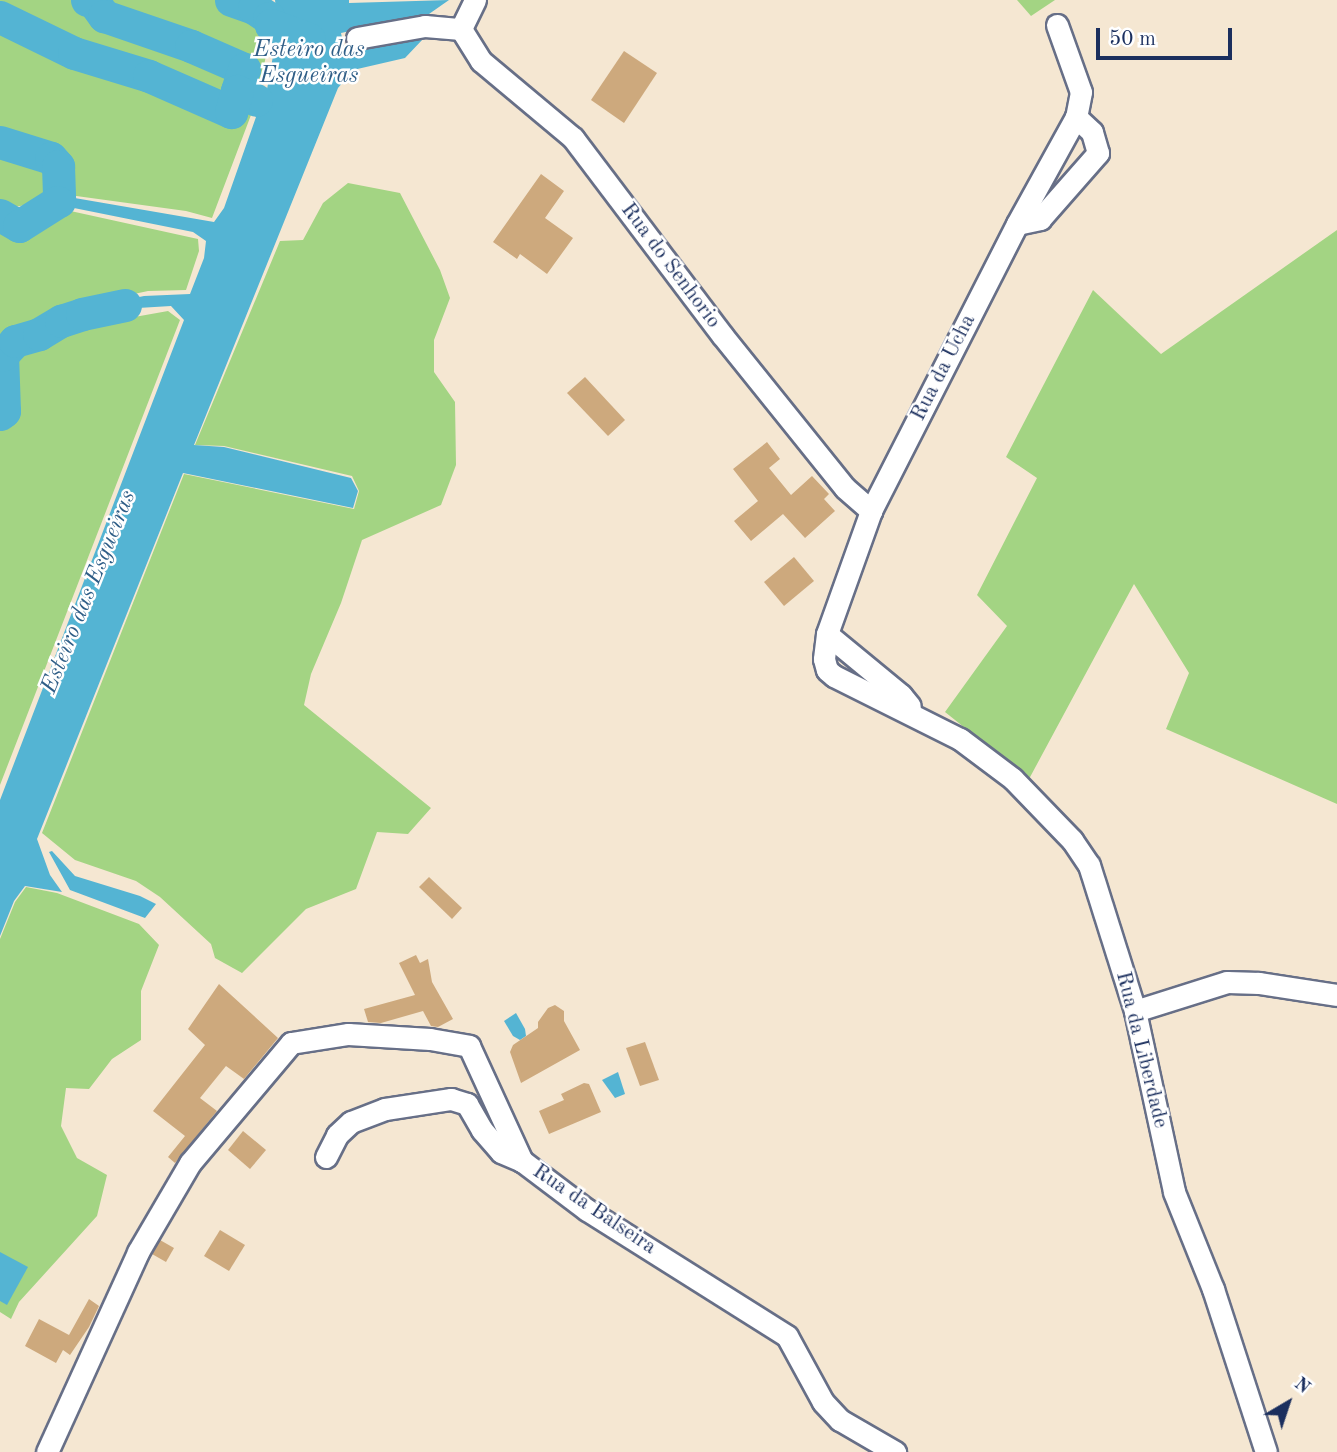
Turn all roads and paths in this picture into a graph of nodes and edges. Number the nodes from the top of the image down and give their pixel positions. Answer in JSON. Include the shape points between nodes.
{"nodes":[{"id":1,"x":475,"y":0,"type":"edge"},
{"id":2,"x":1057,"y":25,"type":"dead end"},
{"id":3,"x":461,"y":29,"type":"junction"},
{"id":4,"x":357,"y":38,"type":"dead end"},
{"id":5,"x":1076,"y":117,"type":"junction"},
{"id":6,"x":1017,"y":224,"type":"junction"},
{"id":7,"x":871,"y":511,"type":"junction"},
{"id":8,"x":1337,"y":995,"type":"edge"},
{"id":9,"x":1135,"y":1011,"type":"junction"},
{"id":10,"x":326,"y":1157,"type":"dead end"},
{"id":11,"x":522,"y":1161,"type":"junction"},
{"id":12,"x":47,"y":1452,"type":"edge"},
{"id":13,"x":895,"y":1452,"type":"edge"},
{"id":14,"x":1266,"y":1452,"type":"edge"}],
"edges":[{"from":1,"to":3,"type":"street"},
{"from":2,"to":5,"type":"street","name":"Rua da Ucha","via":[[1081,92]]},
{"from":3,"to":4,"type":"street","via":[[425,26]]},
{"from":3,"to":7,"type":"street","name":"Rua do Senhorio","via":[[481,61],[572,138],[722,335],[845,488]]},
{"from":5,"to":6,"type":"street","name":"Rua da Ucha"},
{"from":5,"to":6,"type":"street","via":[[1093,132],[1098,153],[1041,219]]},
{"from":6,"to":7,"type":"street","name":"Rua da Ucha"},
{"from":7,"to":9,"type":"street","name":"Rua da Liberdade","via":[[827,634],[827,670],[960,739],[1013,779],[1072,840],[1089,864]]},
{"from":8,"to":9,"type":"street","via":[[1227,982]]},
{"from":9,"to":14,"type":"street","name":"Rua da Liberdade","via":[[1174,1192],[1213,1289]]},
{"from":10,"to":11,"type":"street","via":[[337,1135],[351,1122],[385,1109],[451,1099],[467,1104],[501,1153]]},
{"from":11,"to":12,"type":"street","name":"Rua da Balseira","via":[[469,1046],[348,1034],[291,1043],[190,1163],[138,1252]]},
{"from":11,"to":13,"type":"street","name":"Rua da Balseira","via":[[587,1210],[787,1336],[823,1402],[840,1420]]}]}
